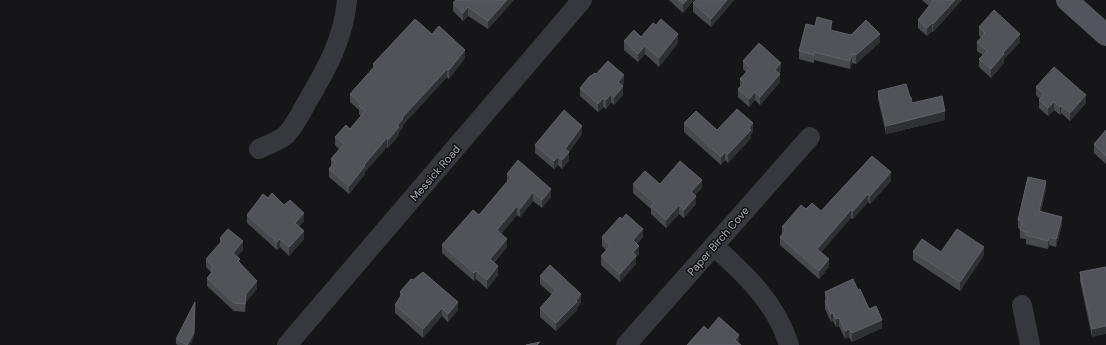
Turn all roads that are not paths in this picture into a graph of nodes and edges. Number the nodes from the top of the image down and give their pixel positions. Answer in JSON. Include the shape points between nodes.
{"nodes":[{"id":1,"x":347,"y":0,"type":"edge"},
{"id":2,"x":1067,"y":0,"type":"edge"},
{"id":3,"x":576,"y":2,"type":"edge"},
{"id":4,"x":1106,"y":35,"type":"edge"},
{"id":5,"x":810,"y":137,"type":"dead end"},
{"id":6,"x":259,"y":149,"type":"dead end"},
{"id":7,"x":714,"y":246,"type":"junction"},
{"id":8,"x":1022,"y":304,"type":"dead end"},
{"id":9,"x":287,"y":345,"type":"edge"},
{"id":10,"x":626,"y":345,"type":"edge"},
{"id":11,"x":789,"y":345,"type":"edge"},
{"id":12,"x":1030,"y":345,"type":"edge"}],
"edges":[{"from":1,"to":6,"type":"street","via":[[346,13],[334,54],[293,126],[284,136]]},
{"from":2,"to":4,"type":"main road"},
{"from":3,"to":9,"type":"street","name":"Messick Road"},
{"from":5,"to":7,"type":"street","name":"Paper Birch Cove"},
{"from":7,"to":10,"type":"street","name":"Paper Birch Cove"},
{"from":7,"to":11,"type":"street","via":[[766,298]]},
{"from":8,"to":12,"type":"street"}]}
